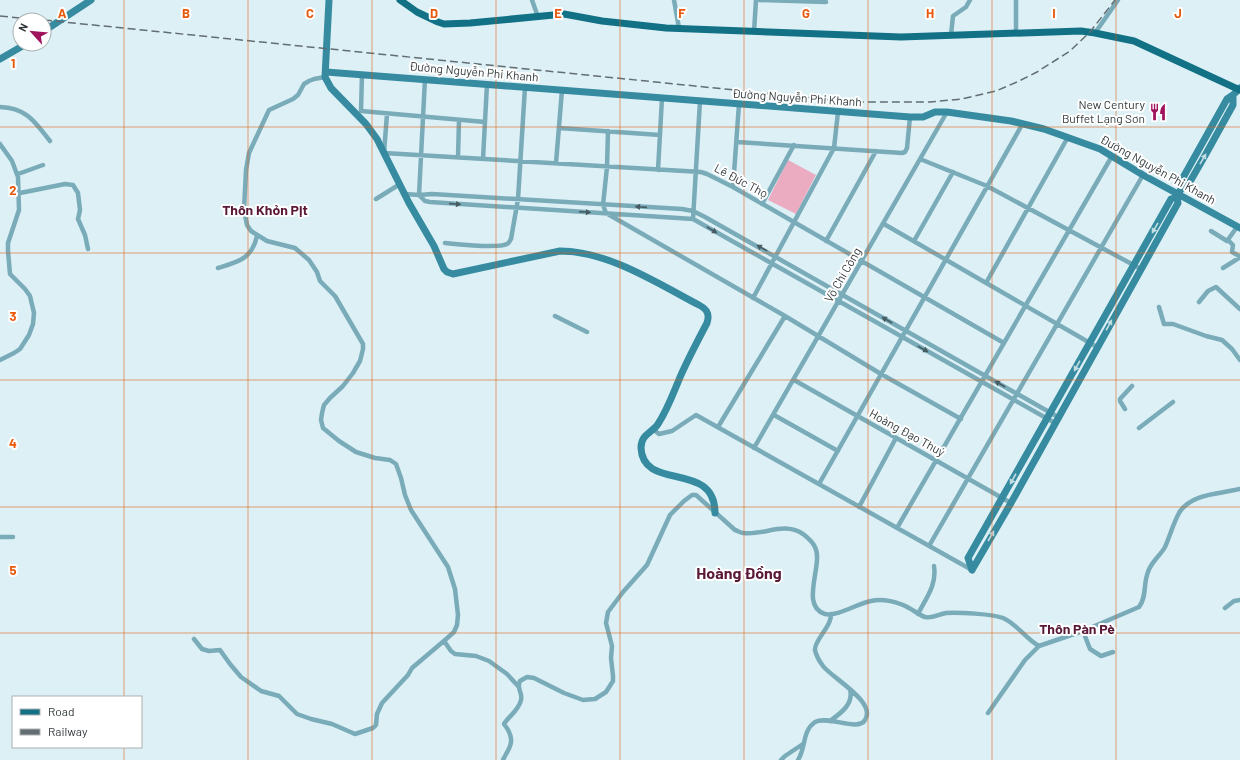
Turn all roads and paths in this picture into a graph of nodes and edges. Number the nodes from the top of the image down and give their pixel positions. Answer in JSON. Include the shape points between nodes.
{"nodes":[{"id":1,"x":91,"y":0,"type":"edge"},
{"id":2,"x":329,"y":0,"type":"edge"},
{"id":3,"x":400,"y":0,"type":"edge"},
{"id":4,"x":532,"y":0,"type":"edge"},
{"id":5,"x":674,"y":0,"type":"edge"},
{"id":6,"x":756,"y":0,"type":"edge"},
{"id":7,"x":759,"y":0,"type":"edge"},
{"id":8,"x":970,"y":0,"type":"edge"},
{"id":9,"x":1016,"y":0,"type":"edge"},
{"id":10,"x":1118,"y":0,"type":"edge"},
{"id":11,"x":826,"y":2,"type":"dead end"},
{"id":12,"x":538,"y":17,"type":"junction"},
{"id":13,"x":52,"y":26,"type":"edge"},
{"id":14,"x":679,"y":28,"type":"junction"},
{"id":15,"x":754,"y":32,"type":"junction"},
{"id":16,"x":1016,"y":33,"type":"junction"},
{"id":17,"x":1095,"y":33,"type":"junction"},
{"id":18,"x":951,"y":35,"type":"junction"},
{"id":19,"x":12,"y":52,"type":"edge"},
{"id":20,"x":0,"y":59,"type":"edge"},
{"id":21,"x":325,"y":74,"type":"junction"},
{"id":22,"x":362,"y":74,"type":"junction"},
{"id":23,"x":425,"y":79,"type":"junction"},
{"id":24,"x":487,"y":84,"type":"junction"},
{"id":25,"x":525,"y":87,"type":"junction"},
{"id":26,"x":1239,"y":89,"type":"edge"},
{"id":27,"x":562,"y":90,"type":"junction"},
{"id":28,"x":662,"y":98,"type":"junction"},
{"id":29,"x":700,"y":101,"type":"junction"},
{"id":30,"x":739,"y":104,"type":"junction"},
{"id":31,"x":0,"y":107,"type":"edge"},
{"id":32,"x":838,"y":112,"type":"junction"},
{"id":33,"x":947,"y":112,"type":"junction"},
{"id":34,"x":387,"y":114,"type":"junction"},
{"id":35,"x":423,"y":116,"type":"junction"},
{"id":36,"x":910,"y":117,"type":"junction"},
{"id":37,"x":459,"y":120,"type":"junction"},
{"id":38,"x":485,"y":122,"type":"junction"},
{"id":39,"x":1023,"y":123,"type":"junction"},
{"id":40,"x":559,"y":128,"type":"junction"},
{"id":41,"x":608,"y":131,"type":"junction"},
{"id":42,"x":660,"y":134,"type":"junction"},
{"id":43,"x":1068,"y":137,"type":"junction"},
{"id":44,"x":50,"y":141,"type":"dead end"},
{"id":45,"x":737,"y":142,"type":"junction"},
{"id":46,"x":0,"y":144,"type":"edge"},
{"id":47,"x":794,"y":145,"type":"junction"},
{"id":48,"x":834,"y":148,"type":"junction"},
{"id":49,"x":876,"y":151,"type":"junction"},
{"id":50,"x":384,"y":152,"type":"junction"},
{"id":51,"x":421,"y":155,"type":"junction"},
{"id":52,"x":1112,"y":156,"type":"junction"},
{"id":53,"x":458,"y":157,"type":"junction"},
{"id":54,"x":483,"y":159,"type":"junction"},
{"id":55,"x":920,"y":159,"type":"junction"},
{"id":56,"x":519,"y":161,"type":"junction"},
{"id":57,"x":556,"y":163,"type":"junction"},
{"id":58,"x":43,"y":165,"type":"dead end"},
{"id":59,"x":607,"y":167,"type":"junction"},
{"id":60,"x":658,"y":170,"type":"junction"},
{"id":61,"x":696,"y":172,"type":"junction"},
{"id":62,"x":952,"y":172,"type":"junction"},
{"id":63,"x":18,"y":174,"type":"junction"},
{"id":64,"x":1143,"y":175,"type":"junction"},
{"id":65,"x":400,"y":184,"type":"junction"},
{"id":66,"x":987,"y":186,"type":"junction"},
{"id":67,"x":733,"y":187,"type":"junction"},
{"id":68,"x":20,"y":193,"type":"junction"},
{"id":69,"x":405,"y":194,"type":"junction"},
{"id":70,"x":1179,"y":194,"type":"junction"},
{"id":71,"x":419,"y":195,"type":"junction"},
{"id":72,"x":376,"y":199,"type":"dead end"},
{"id":73,"x":518,"y":199,"type":"junction"},
{"id":74,"x":603,"y":204,"type":"junction"},
{"id":75,"x":762,"y":204,"type":"junction"},
{"id":76,"x":516,"y":208,"type":"junction"},
{"id":77,"x":1028,"y":208,"type":"junction"},
{"id":78,"x":693,"y":211,"type":"junction"},
{"id":79,"x":606,"y":213,"type":"junction"},
{"id":80,"x":693,"y":219,"type":"junction"},
{"id":81,"x":794,"y":223,"type":"junction"},
{"id":82,"x":884,"y":224,"type":"junction"},
{"id":83,"x":1238,"y":228,"type":"edge"},
{"id":84,"x":1069,"y":230,"type":"junction"},
{"id":85,"x":1211,"y":231,"type":"dead end"},
{"id":86,"x":257,"y":236,"type":"junction"},
{"id":87,"x":1228,"y":240,"type":"junction"},
{"id":88,"x":826,"y":241,"type":"junction"},
{"id":89,"x":914,"y":241,"type":"junction"},
{"id":90,"x":445,"y":243,"type":"dead end"},
{"id":91,"x":1101,"y":248,"type":"junction"},
{"id":92,"x":88,"y":249,"type":"dead end"},
{"id":93,"x":775,"y":256,"type":"junction"},
{"id":94,"x":946,"y":260,"type":"junction"},
{"id":95,"x":863,"y":261,"type":"junction"},
{"id":96,"x":771,"y":264,"type":"junction"},
{"id":97,"x":1134,"y":265,"type":"junction"},
{"id":98,"x":218,"y":268,"type":"dead end"},
{"id":99,"x":1223,"y":268,"type":"dead end"},
{"id":100,"x":1141,"y":269,"type":"junction"},
{"id":101,"x":986,"y":283,"type":"junction"},
{"id":102,"x":843,"y":295,"type":"junction"},
{"id":103,"x":925,"y":297,"type":"junction"},
{"id":104,"x":753,"y":298,"type":"junction"},
{"id":105,"x":839,"y":301,"type":"junction"},
{"id":106,"x":1199,"y":302,"type":"dead end"},
{"id":107,"x":1026,"y":306,"type":"junction"},
{"id":108,"x":1159,"y":307,"type":"dead end"},
{"id":109,"x":1240,"y":309,"type":"edge"},
{"id":110,"x":554,"y":316,"type":"dead end"},
{"id":111,"x":785,"y":316,"type":"junction"},
{"id":112,"x":1057,"y":324,"type":"junction"},
{"id":113,"x":906,"y":331,"type":"junction"},
{"id":114,"x":587,"y":332,"type":"dead end"},
{"id":115,"x":818,"y":337,"type":"junction"},
{"id":116,"x":902,"y":337,"type":"junction"},
{"id":117,"x":1004,"y":343,"type":"junction"},
{"id":118,"x":1090,"y":343,"type":"junction"},
{"id":119,"x":1097,"y":347,"type":"junction"},
{"id":120,"x":0,"y":360,"type":"edge"},
{"id":121,"x":1240,"y":360,"type":"edge"},
{"id":122,"x":881,"y":374,"type":"junction"},
{"id":123,"x":986,"y":376,"type":"junction"},
{"id":124,"x":794,"y":380,"type":"junction"},
{"id":125,"x":982,"y":382,"type":"junction"},
{"id":126,"x":1132,"y":386,"type":"dead end"},
{"id":127,"x":1017,"y":394,"type":"junction"},
{"id":128,"x":1013,"y":399,"type":"junction"},
{"id":129,"x":1173,"y":402,"type":"dead end"},
{"id":130,"x":1125,"y":409,"type":"dead end"},
{"id":131,"x":774,"y":415,"type":"junction"},
{"id":132,"x":857,"y":416,"type":"junction"},
{"id":133,"x":1049,"y":416,"type":"junction"},
{"id":134,"x":961,"y":419,"type":"junction"},
{"id":135,"x":1056,"y":420,"type":"junction"},
{"id":136,"x":718,"y":427,"type":"junction"},
{"id":137,"x":1139,"y":428,"type":"dead end"},
{"id":138,"x":653,"y":429,"type":"junction"},
{"id":139,"x":896,"y":438,"type":"junction"},
{"id":140,"x":754,"y":448,"type":"junction"},
{"id":141,"x":838,"y":452,"type":"junction"},
{"id":142,"x":936,"y":461,"type":"junction"},
{"id":143,"x":968,"y":478,"type":"junction"},
{"id":144,"x":819,"y":484,"type":"junction"},
{"id":145,"x":1240,"y":489,"type":"edge"},
{"id":146,"x":1003,"y":498,"type":"junction"},
{"id":147,"x":1011,"y":503,"type":"junction"},
{"id":148,"x":858,"y":507,"type":"junction"},
{"id":149,"x":715,"y":513,"type":"junction"},
{"id":150,"x":897,"y":528,"type":"junction"},
{"id":151,"x":0,"y":537,"type":"edge"},
{"id":152,"x":13,"y":537,"type":"dead end"},
{"id":153,"x":929,"y":546,"type":"junction"},
{"id":154,"x":934,"y":566,"type":"dead end"},
{"id":155,"x":972,"y":570,"type":"junction"},
{"id":156,"x":1240,"y":600,"type":"edge"},
{"id":157,"x":1225,"y":608,"type":"dead end"},
{"id":158,"x":831,"y":614,"type":"junction"},
{"id":159,"x":918,"y":614,"type":"junction"},
{"id":160,"x":1083,"y":631,"type":"junction"},
{"id":161,"x":194,"y":639,"type":"dead end"},
{"id":162,"x":444,"y":641,"type":"junction"},
{"id":163,"x":1038,"y":646,"type":"junction"},
{"id":164,"x":1113,"y":652,"type":"dead end"},
{"id":165,"x":518,"y":686,"type":"junction"},
{"id":166,"x":850,"y":688,"type":"junction"},
{"id":167,"x":988,"y":713,"type":"dead end"},
{"id":168,"x":830,"y":721,"type":"junction"},
{"id":169,"x":803,"y":744,"type":"junction"},
{"id":170,"x":503,"y":760,"type":"edge"},
{"id":171,"x":781,"y":760,"type":"edge"},
{"id":172,"x":798,"y":760,"type":"edge"}],
"edges":[{"from":1,"to":13,"type":"street"},
{"from":2,"to":21,"type":"street"},
{"from":3,"to":12,"type":"main road","via":[[444,24]]},
{"from":4,"to":12,"type":"street"},
{"from":5,"to":14,"type":"street"},
{"from":6,"to":15,"type":"street"},
{"from":7,"to":11,"type":"street"},
{"from":8,"to":18,"type":"street","via":[[953,16]]},
{"from":9,"to":16,"type":"street"},
{"from":10,"to":17,"type":"street"},
{"from":12,"to":14,"type":"main road","via":[[564,14],[637,25]]},
{"from":14,"to":15,"type":"main road"},
{"from":15,"to":18,"type":"main road","via":[[900,37]]},
{"from":16,"to":17,"type":"main road"},
{"from":16,"to":18,"type":"main road"},
{"from":17,"to":26,"type":"main road","via":[[1134,41]]},
{"from":19,"to":20,"type":"street"},
{"from":21,"to":22,"type":"street","name":"Đường Nguyễn Phi Khanh"},
{"from":21,"to":50,"type":"street","via":[[330,88],[366,124]]},
{"from":21,"to":86,"type":"street","via":[[304,84],[293,99],[269,110],[250,153],[246,170],[244,210],[250,231]]},
{"from":22,"to":23,"type":"street","name":"Đường Nguyễn Phi Khanh"},
{"from":22,"to":34,"type":"street","via":[[361,111]]},
{"from":23,"to":24,"type":"street","name":"Đường Nguyễn Phi Khanh"},
{"from":23,"to":35,"type":"street"},
{"from":24,"to":25,"type":"street","name":"Đường Nguyễn Phi Khanh"},
{"from":24,"to":38,"type":"street"},
{"from":25,"to":27,"type":"street","name":"Đường Nguyễn Phi Khanh"},
{"from":25,"to":56,"type":"street"},
{"from":26,"to":70,"type":"street","via":[[1227,99],[1180,182]]},
{"from":27,"to":28,"type":"street","name":"Đường Nguyễn Phi Khanh"},
{"from":27,"to":40,"type":"street"},
{"from":28,"to":29,"type":"street","name":"Đường Nguyễn Phi Khanh"},
{"from":28,"to":42,"type":"street"},
{"from":29,"to":30,"type":"street","name":"Đường Nguyễn Phi Khanh"},
{"from":29,"to":61,"type":"street"},
{"from":30,"to":32,"type":"street","name":"Đường Nguyễn Phi Khanh"},
{"from":30,"to":45,"type":"street"},
{"from":31,"to":44,"type":"street","via":[[28,114]]},
{"from":32,"to":36,"type":"street","name":"Đường Nguyễn Phi Khanh"},
{"from":32,"to":48,"type":"street"},
{"from":33,"to":36,"type":"street","name":"Đường Nguyễn Phi Khanh"},
{"from":33,"to":39,"type":"street","name":"Đường Nguyễn Phi Khanh"},
{"from":33,"to":55,"type":"street","name":"Võ Chí Công"},
{"from":34,"to":35,"type":"street"},
{"from":34,"to":50,"type":"street"},
{"from":35,"to":37,"type":"street"},
{"from":35,"to":51,"type":"street"},
{"from":36,"to":49,"type":"street","via":[[906,152]]},
{"from":37,"to":38,"type":"street"},
{"from":37,"to":53,"type":"street"},
{"from":38,"to":54,"type":"street"},
{"from":39,"to":43,"type":"street","name":"Đường Nguyễn Phi Khanh"},
{"from":39,"to":66,"type":"street"},
{"from":40,"to":41,"type":"street"},
{"from":40,"to":57,"type":"street"},
{"from":41,"to":42,"type":"street"},
{"from":41,"to":59,"type":"street"},
{"from":42,"to":60,"type":"street"},
{"from":43,"to":52,"type":"street","name":"Đường Nguyễn Phi Khanh","via":[[1094,146]]},
{"from":43,"to":77,"type":"street"},
{"from":45,"to":47,"type":"street"},
{"from":45,"to":67,"type":"street"},
{"from":46,"to":63,"type":"street"},
{"from":47,"to":48,"type":"street"},
{"from":47,"to":75,"type":"street"},
{"from":48,"to":49,"type":"street"},
{"from":48,"to":81,"type":"street"},
{"from":49,"to":88,"type":"street"},
{"from":50,"to":51,"type":"street","name":"Lê Đức Thọ"},
{"from":50,"to":65,"type":"street"},
{"from":51,"to":53,"type":"street","name":"Lê Đức Thọ"},
{"from":51,"to":71,"type":"street"},
{"from":52,"to":64,"type":"street","name":"Đường Nguyễn Phi Khanh"},
{"from":52,"to":84,"type":"street"},
{"from":53,"to":54,"type":"street","name":"Lê Đức Thọ"},
{"from":54,"to":56,"type":"street","name":"Lê Đức Thọ"},
{"from":55,"to":62,"type":"street"},
{"from":55,"to":82,"type":"street","name":"Võ Chí Công"},
{"from":56,"to":57,"type":"street","name":"Lê Đức Thọ"},
{"from":56,"to":73,"type":"street"},
{"from":57,"to":59,"type":"street","name":"Lê Đức Thọ"},
{"from":58,"to":63,"type":"street"},
{"from":59,"to":60,"type":"street","name":"Lê Đức Thọ"},
{"from":59,"to":74,"type":"street"},
{"from":60,"to":61,"type":"street","name":"Lê Đức Thọ"},
{"from":61,"to":67,"type":"street","name":"Lê Đức Thọ","via":[[707,174]]},
{"from":61,"to":78,"type":"street"},
{"from":62,"to":66,"type":"street"},
{"from":62,"to":89,"type":"street"},
{"from":63,"to":68,"type":"street"},
{"from":64,"to":70,"type":"street","name":"Đường Nguyễn Phi Khanh"},
{"from":64,"to":91,"type":"street"},
{"from":65,"to":69,"type":"street"},
{"from":65,"to":72,"type":"street"},
{"from":66,"to":77,"type":"street"},
{"from":66,"to":94,"type":"street"},
{"from":67,"to":75,"type":"street","name":"Lê Đức Thọ"},
{"from":68,"to":92,"type":"street","via":[[73,184],[78,193],[78,219]]},
{"from":68,"to":120,"type":"street","via":[[19,210],[8,243],[10,274],[30,296],[34,313],[33,324],[20,349]]},
{"from":69,"to":71,"type":"street"},
{"from":69,"to":138,"type":"street","via":[[444,269],[453,274],[560,251],[572,251],[589,254],[620,266],[704,308],[708,313],[707,323],[658,425]]},
{"from":70,"to":83,"type":"street","name":"Đường Nguyễn Phi Khanh"},
{"from":70,"to":97,"type":"street","one_way":true,"via":[[1171,199]]},
{"from":70,"to":100,"type":"street","via":[[1178,203]]},
{"from":71,"to":73,"type":"street"},
{"from":71,"to":76,"type":"street","one_way":true,"via":[[430,202]]},
{"from":73,"to":74,"type":"street"},
{"from":73,"to":76,"type":"street"},
{"from":78,"to":74,"type":"street","one_way":true},
{"from":74,"to":79,"type":"street"},
{"from":75,"to":81,"type":"street","name":"Lê Đức Thọ"},
{"from":76,"to":79,"type":"street","one_way":true},
{"from":76,"to":90,"type":"street","via":[[513,236],[508,244],[482,246]]},
{"from":77,"to":84,"type":"street"},
{"from":77,"to":101,"type":"street"},
{"from":78,"to":80,"type":"street"},
{"from":93,"to":78,"type":"street","one_way":true},
{"from":79,"to":80,"type":"street"},
{"from":79,"to":104,"type":"street"},
{"from":80,"to":96,"type":"street","one_way":true},
{"from":81,"to":88,"type":"street","name":"Lê Đức Thọ"},
{"from":81,"to":93,"type":"street"},
{"from":82,"to":89,"type":"street"},
{"from":82,"to":95,"type":"street","name":"Võ Chí Công"},
{"from":83,"to":87,"type":"street"},
{"from":84,"to":91,"type":"street"},
{"from":84,"to":107,"type":"street"},
{"from":85,"to":87,"type":"street"},
{"from":86,"to":98,"type":"street","via":[[248,256]]},
{"from":86,"to":162,"type":"street","via":[[294,248],[303,254],[316,269],[320,281],[335,296],[361,340],[363,349],[360,361],[350,378],[324,406],[321,420],[325,430],[356,452],[390,460],[397,466],[412,510],[448,567],[456,589],[459,621],[454,632]]},
{"from":87,"to":99,"type":"street","via":[[1233,245],[1232,252],[1239,258]]},
{"from":88,"to":95,"type":"street","name":"Lê Đức Thọ"},
{"from":89,"to":94,"type":"street"},
{"from":91,"to":97,"type":"street"},
{"from":91,"to":112,"type":"street"},
{"from":93,"to":96,"type":"street"},
{"from":93,"to":102,"type":"street"},
{"from":94,"to":101,"type":"street"},
{"from":94,"to":103,"type":"street"},
{"from":95,"to":102,"type":"street","name":"Võ Chí Công"},
{"from":95,"to":103,"type":"street","name":"Lê Đức Thọ"},
{"from":96,"to":104,"type":"street"},
{"from":96,"to":105,"type":"street"},
{"from":97,"to":100,"type":"street"},
{"from":97,"to":118,"type":"street"},
{"from":119,"to":100,"type":"street","one_way":true},
{"from":101,"to":107,"type":"street"},
{"from":102,"to":105,"type":"street","name":"Võ Chí Công"},
{"from":113,"to":102,"type":"street","one_way":true},
{"from":103,"to":113,"type":"street"},
{"from":103,"to":117,"type":"street","name":"Lê Đức Thọ"},
{"from":104,"to":111,"type":"street"},
{"from":105,"to":115,"type":"street","name":"Võ Chí Công"},
{"from":105,"to":116,"type":"street"},
{"from":106,"to":109,"type":"street","via":[[1208,291],[1216,287]]},
{"from":107,"to":112,"type":"street"},
{"from":107,"to":117,"type":"street"},
{"from":108,"to":121,"type":"street","via":[[1164,324],[1173,324],[1222,340]]},
{"from":110,"to":114,"type":"street"},
{"from":111,"to":115,"type":"street"},
{"from":111,"to":136,"type":"street"},
{"from":112,"to":118,"type":"street"},
{"from":112,"to":127,"type":"street"},
{"from":113,"to":116,"type":"street"},
{"from":113,"to":123,"type":"street"},
{"from":115,"to":122,"type":"street"},
{"from":115,"to":124,"type":"street","name":"Võ Chí Công"},
{"from":116,"to":122,"type":"street"},
{"from":116,"to":125,"type":"street","one_way":true},
{"from":117,"to":123,"type":"street"},
{"from":118,"to":119,"type":"street"},
{"from":118,"to":133,"type":"street","one_way":true},
{"from":119,"to":135,"type":"street"},
{"from":122,"to":132,"type":"street"},
{"from":122,"to":134,"type":"street"},
{"from":123,"to":125,"type":"street"},
{"from":127,"to":123,"type":"street","one_way":true},
{"from":124,"to":131,"type":"street","name":"Võ Chí Công"},
{"from":124,"to":132,"type":"street","name":"Hoàng Đạo Thuý"},
{"from":125,"to":128,"type":"street"},
{"from":125,"to":134,"type":"street"},
{"from":126,"to":130,"type":"street","via":[[1120,399]]},
{"from":127,"to":128,"type":"street"},
{"from":127,"to":133,"type":"street"},
{"from":128,"to":133,"type":"street"},
{"from":128,"to":143,"type":"street"},
{"from":129,"to":137,"type":"street"},
{"from":131,"to":140,"type":"street","name":"Võ Chí Công"},
{"from":131,"to":141,"type":"street"},
{"from":132,"to":139,"type":"street","name":"Hoàng Đạo Thuý"},
{"from":132,"to":141,"type":"street"},
{"from":133,"to":135,"type":"street"},
{"from":133,"to":146,"type":"street","one_way":true},
{"from":134,"to":142,"type":"street"},
{"from":135,"to":147,"type":"street"},
{"from":136,"to":138,"type":"street","via":[[696,415],[672,431],[659,434]]},
{"from":136,"to":140,"type":"street"},
{"from":138,"to":149,"type":"street","via":[[643,438],[641,447],[647,464],[664,474],[705,486],[715,507]]},
{"from":139,"to":142,"type":"street","name":"Hoàng Đạo Thuý"},
{"from":139,"to":148,"type":"street"},
{"from":140,"to":144,"type":"street"},
{"from":141,"to":144,"type":"street"},
{"from":142,"to":143,"type":"street","name":"Hoàng Đạo Thuý"},
{"from":142,"to":150,"type":"street"},
{"from":143,"to":146,"type":"street","name":"Hoàng Đạo Thuý"},
{"from":143,"to":153,"type":"street"},
{"from":144,"to":148,"type":"street"},
{"from":145,"to":160,"type":"street","via":[[1187,503],[1177,517],[1164,548],[1149,568],[1141,604],[1135,610]]},
{"from":146,"to":147,"type":"street","name":"Hoàng Đạo Thuý"},
{"from":146,"to":155,"type":"street","via":[[968,558]]},
{"from":155,"to":147,"type":"street","one_way":true},
{"from":148,"to":150,"type":"street"},
{"from":149,"to":158,"type":"street","via":[[735,530],[743,533],[790,528],[812,541],[818,558],[813,590],[814,603],[820,611]]},
{"from":149,"to":165,"type":"street","via":[[696,495],[684,500],[670,515],[647,566],[608,612],[606,623],[612,646],[613,681],[606,692],[595,699],[583,700],[527,677],[520,681]]},
{"from":150,"to":153,"type":"street"},
{"from":151,"to":152,"type":"street"},
{"from":153,"to":155,"type":"street"},
{"from":154,"to":159,"type":"street","via":[[934,586]]},
{"from":156,"to":157,"type":"street"},
{"from":158,"to":159,"type":"street","via":[[871,600],[895,603]]},
{"from":158,"to":166,"type":"street","via":[[815,650],[824,667]]},
{"from":159,"to":163,"type":"street","via":[[928,617],[947,613],[998,616],[1010,622]]},
{"from":160,"to":163,"type":"street"},
{"from":160,"to":164,"type":"street","via":[[1090,649],[1096,654],[1101,656]]},
{"from":161,"to":162,"type":"street","via":[[202,649],[220,650],[241,677],[261,691],[279,696],[297,714],[355,734],[376,725],[378,712],[386,698],[412,668]]},
{"from":162,"to":165,"type":"street","via":[[455,654],[476,656],[489,661]]},
{"from":163,"to":167,"type":"street","via":[[1025,660]]},
{"from":165,"to":170,"type":"street","via":[[522,696],[521,702],[504,724],[512,743]]},
{"from":166,"to":168,"type":"street","via":[[847,707]]},
{"from":166,"to":168,"type":"street","via":[[868,712],[866,720],[858,725]]},
{"from":168,"to":169,"type":"street","via":[[816,722],[810,727]]},
{"from":169,"to":171,"type":"street"},
{"from":169,"to":172,"type":"street"}]}
